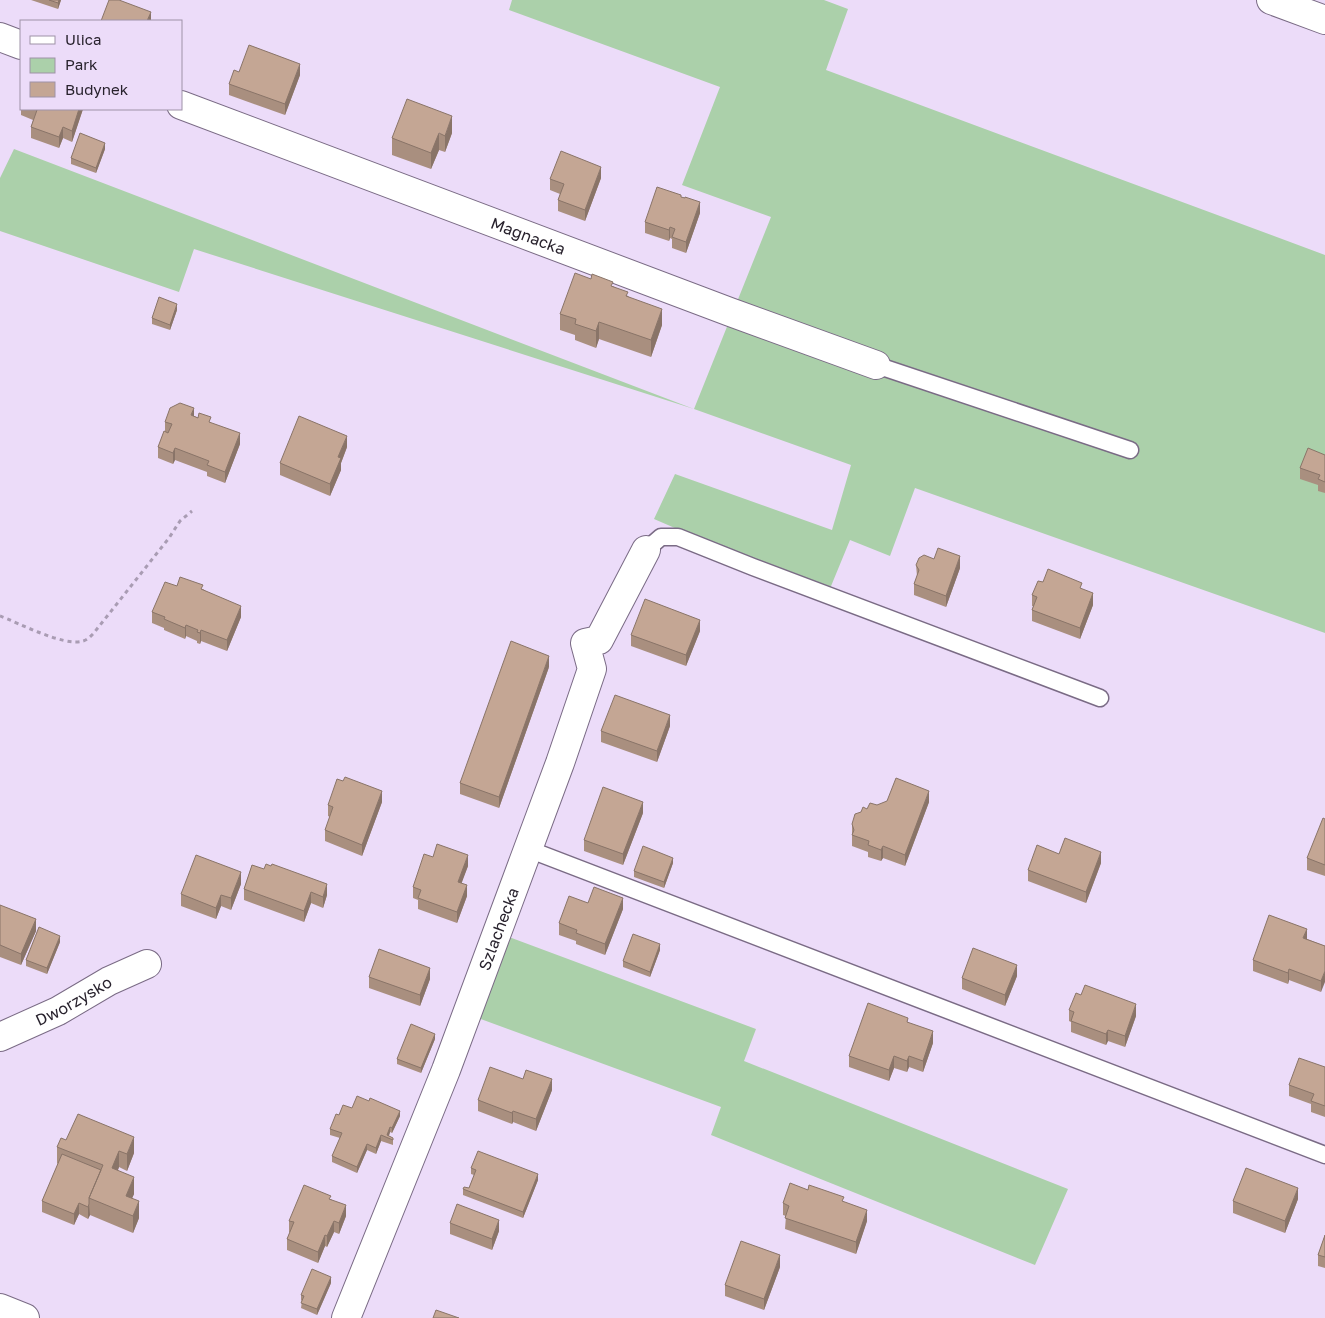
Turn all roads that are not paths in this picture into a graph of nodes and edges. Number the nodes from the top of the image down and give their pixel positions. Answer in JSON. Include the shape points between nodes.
{"nodes":[{"id":1,"x":1271,"y":0,"type":"edge"},
{"id":2,"x":1325,"y":20,"type":"edge"},
{"id":3,"x":0,"y":36,"type":"edge"},
{"id":4,"x":20,"y":44,"type":"edge"},
{"id":5,"x":182,"y":105,"type":"edge"},
{"id":6,"x":876,"y":365,"type":"joint"},
{"id":7,"x":1130,"y":450,"type":"dead end"},
{"id":8,"x":646,"y":550,"type":"joint"},
{"id":9,"x":1100,"y":698,"type":"dead end"},
{"id":10,"x":528,"y":850,"type":"junction"},
{"id":11,"x":147,"y":964,"type":"dead end"},
{"id":12,"x":0,"y":1037,"type":"edge"},
{"id":13,"x":1325,"y":1155,"type":"edge"},
{"id":14,"x":0,"y":1308,"type":"edge"},
{"id":15,"x":25,"y":1318,"type":"edge"},
{"id":16,"x":346,"y":1318,"type":"edge"}],
"edges":[{"from":1,"to":2,"type":"street"},
{"from":3,"to":4,"type":"street"},
{"from":5,"to":6,"type":"street","name":"Magnacka"},
{"from":6,"to":7,"type":"lane"},
{"from":8,"to":9,"type":"lane","via":[[661,537],[678,536],[762,571]]},
{"from":8,"to":10,"type":"street","name":"Szlachecka","via":[[599,640],[585,643],[592,669]]},
{"from":10,"to":13,"type":"lane"},
{"from":10,"to":16,"type":"street","name":"Szlachecka","via":[[446,1070]]},
{"from":11,"to":12,"type":"street","name":"Dworzysko","via":[[109,981],[58,1011]]},
{"from":14,"to":15,"type":"street"}]}
